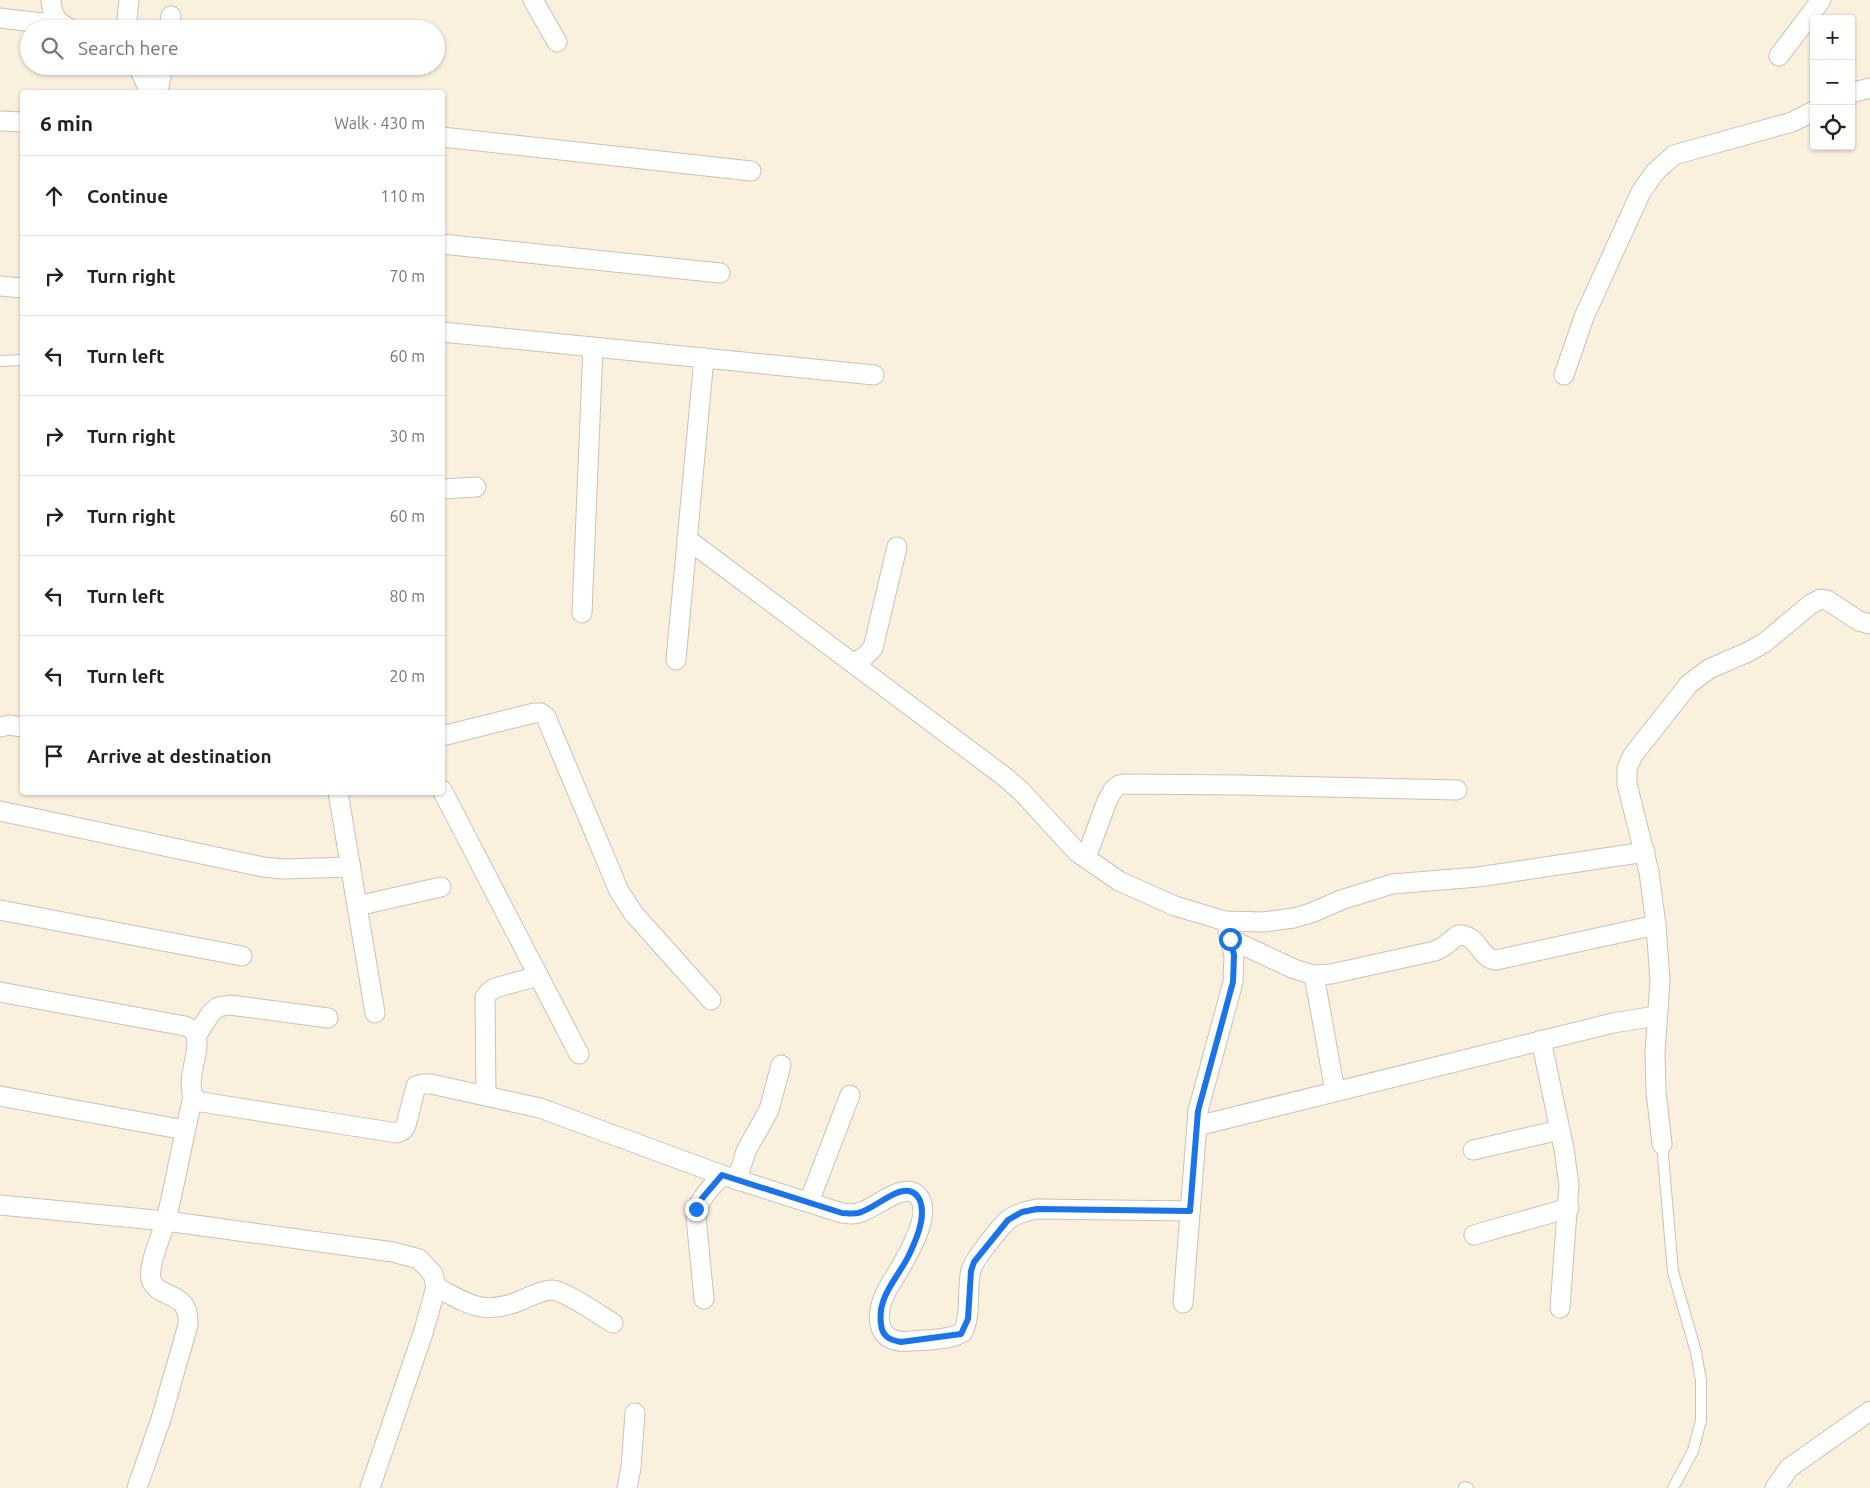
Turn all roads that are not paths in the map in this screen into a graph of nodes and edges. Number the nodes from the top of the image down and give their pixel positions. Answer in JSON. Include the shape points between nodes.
{"nodes":[{"id":1,"x":51,"y":0,"type":"edge"},
{"id":2,"x":129,"y":0,"type":"edge"},
{"id":3,"x":1820,"y":0,"type":"edge"},
{"id":4,"x":534,"y":1,"type":"edge"},
{"id":5,"x":0,"y":18,"type":"edge"},
{"id":6,"x":20,"y":20,"type":"edge"},
{"id":7,"x":58,"y":20,"type":"edge"},
{"id":8,"x":127,"y":20,"type":"edge"},
{"id":9,"x":557,"y":42,"type":"dead end"},
{"id":10,"x":1779,"y":56,"type":"dead end"},
{"id":11,"x":142,"y":75,"type":"edge"},
{"id":12,"x":161,"y":75,"type":"edge"},
{"id":13,"x":1870,"y":88,"type":"edge"},
{"id":14,"x":149,"y":90,"type":"edge"},
{"id":15,"x":158,"y":90,"type":"edge"},
{"id":16,"x":1855,"y":92,"type":"edge"},
{"id":17,"x":1810,"y":113,"type":"edge"},
{"id":18,"x":0,"y":121,"type":"edge"},
{"id":19,"x":20,"y":122,"type":"edge"},
{"id":20,"x":445,"y":137,"type":"edge"},
{"id":21,"x":751,"y":171,"type":"dead end"},
{"id":22,"x":445,"y":244,"type":"edge"},
{"id":23,"x":720,"y":273,"type":"dead end"},
{"id":24,"x":0,"y":286,"type":"edge"},
{"id":25,"x":20,"y":288,"type":"edge"},
{"id":26,"x":445,"y":332,"type":"edge"},
{"id":27,"x":592,"y":347,"type":"junction"},
{"id":28,"x":704,"y":358,"type":"junction"},
{"id":29,"x":20,"y":360,"type":"edge"},
{"id":30,"x":0,"y":361,"type":"edge"},
{"id":31,"x":874,"y":375,"type":"dead end"},
{"id":32,"x":1564,"y":375,"type":"dead end"},
{"id":33,"x":476,"y":487,"type":"dead end"},
{"id":34,"x":445,"y":489,"type":"edge"},
{"id":35,"x":687,"y":539,"type":"junction"},
{"id":36,"x":897,"y":547,"type":"dead end"},
{"id":37,"x":582,"y":613,"type":"dead end"},
{"id":38,"x":1870,"y":624,"type":"edge"},
{"id":39,"x":676,"y":660,"type":"dead end"},
{"id":40,"x":853,"y":664,"type":"junction"},
{"id":41,"x":0,"y":727,"type":"edge"},
{"id":42,"x":20,"y":727,"type":"edge"},
{"id":43,"x":445,"y":735,"type":"edge"},
{"id":44,"x":1457,"y":790,"type":"dead end"},
{"id":45,"x":339,"y":795,"type":"edge"},
{"id":46,"x":445,"y":795,"type":"edge"},
{"id":47,"x":0,"y":812,"type":"edge"},
{"id":48,"x":1645,"y":852,"type":"junction"},
{"id":49,"x":1086,"y":858,"type":"junction"},
{"id":50,"x":351,"y":867,"type":"junction"},
{"id":51,"x":441,"y":887,"type":"dead end"},
{"id":52,"x":357,"y":906,"type":"junction"},
{"id":53,"x":0,"y":910,"type":"edge"},
{"id":54,"x":1656,"y":925,"type":"junction"},
{"id":55,"x":1228,"y":930,"type":"junction"},
{"id":56,"x":242,"y":956,"type":"dead end"},
{"id":57,"x":1314,"y":975,"type":"junction"},
{"id":58,"x":538,"y":976,"type":"junction"},
{"id":59,"x":0,"y":992,"type":"edge"},
{"id":60,"x":711,"y":1000,"type":"dead end"},
{"id":61,"x":375,"y":1013,"type":"dead end"},
{"id":62,"x":1656,"y":1016,"type":"junction"},
{"id":63,"x":328,"y":1018,"type":"dead end"},
{"id":64,"x":196,"y":1036,"type":"junction"},
{"id":65,"x":1541,"y":1040,"type":"junction"},
{"id":66,"x":579,"y":1054,"type":"dead end"},
{"id":67,"x":782,"y":1065,"type":"dead end"},
{"id":68,"x":1335,"y":1091,"type":"junction"},
{"id":69,"x":850,"y":1095,"type":"dead end"},
{"id":70,"x":0,"y":1096,"type":"edge"},
{"id":71,"x":486,"y":1096,"type":"junction"},
{"id":72,"x":193,"y":1097,"type":"junction"},
{"id":73,"x":1197,"y":1126,"type":"junction"},
{"id":74,"x":185,"y":1130,"type":"junction"},
{"id":75,"x":1560,"y":1130,"type":"junction"},
{"id":76,"x":1662,"y":1144,"type":"joint"},
{"id":77,"x":1474,"y":1150,"type":"dead end"},
{"id":78,"x":729,"y":1178,"type":"junction"},
{"id":79,"x":809,"y":1202,"type":"junction"},
{"id":80,"x":0,"y":1205,"type":"edge"},
{"id":81,"x":1569,"y":1208,"type":"junction"},
{"id":82,"x":1190,"y":1211,"type":"junction"},
{"id":83,"x":166,"y":1221,"type":"junction"},
{"id":84,"x":1474,"y":1235,"type":"dead end"},
{"id":85,"x":436,"y":1286,"type":"junction"},
{"id":86,"x":704,"y":1299,"type":"dead end"},
{"id":87,"x":1183,"y":1303,"type":"dead end"},
{"id":88,"x":1560,"y":1308,"type":"dead end"},
{"id":89,"x":613,"y":1323,"type":"dead end"},
{"id":90,"x":1870,"y":1411,"type":"edge"},
{"id":91,"x":634,"y":1413,"type":"dead end"},
{"id":92,"x":373,"y":1487,"type":"edge"},
{"id":93,"x":138,"y":1488,"type":"edge"},
{"id":94,"x":627,"y":1488,"type":"edge"},
{"id":95,"x":1673,"y":1488,"type":"edge"},
{"id":96,"x":1775,"y":1488,"type":"edge"}],
"edges":[{"from":1,"to":7,"type":"street","via":[[52,15]]},
{"from":2,"to":8,"type":"street"},
{"from":3,"to":10,"type":"street"},
{"from":4,"to":9,"type":"street"},
{"from":5,"to":6,"type":"street"},
{"from":11,"to":14,"type":"street"},
{"from":12,"to":15,"type":"street"},
{"from":13,"to":16,"type":"street"},
{"from":17,"to":32,"type":"street","via":[[1792,122],[1674,155],[1655,172],[1641,192],[1584,317]]},
{"from":18,"to":19,"type":"street"},
{"from":20,"to":21,"type":"street"},
{"from":22,"to":23,"type":"street"},
{"from":24,"to":25,"type":"street"},
{"from":26,"to":27,"type":"street"},
{"from":27,"to":28,"type":"street"},
{"from":27,"to":37,"type":"street"},
{"from":28,"to":31,"type":"street"},
{"from":28,"to":35,"type":"street"},
{"from":29,"to":30,"type":"lane"},
{"from":33,"to":34,"type":"street"},
{"from":35,"to":39,"type":"street"},
{"from":35,"to":40,"type":"street"},
{"from":36,"to":40,"type":"street","via":[[873,648]]},
{"from":38,"to":48,"type":"street","via":[[1821,599],[1764,643],[1709,669],[1689,684],[1633,755],[1627,768],[1627,784]]},
{"from":40,"to":49,"type":"street","via":[[1005,777]]},
{"from":41,"to":42,"type":"street"},
{"from":43,"to":60,"type":"street","via":[[534,713],[546,716],[619,891],[634,914]]},
{"from":44,"to":49,"type":"street","via":[[1124,784],[1113,790],[1107,801]]},
{"from":45,"to":50,"type":"street"},
{"from":46,"to":58,"type":"street"},
{"from":47,"to":50,"type":"street","via":[[263,867]]},
{"from":48,"to":54,"type":"street"},
{"from":48,"to":55,"type":"street","via":[[1478,877],[1392,884],[1294,918]]},
{"from":49,"to":55,"type":"street","via":[[1120,881]]},
{"from":50,"to":52,"type":"street"},
{"from":51,"to":52,"type":"street"},
{"from":52,"to":61,"type":"street"},
{"from":53,"to":56,"type":"street"},
{"from":54,"to":57,"type":"street","via":[[1496,960],[1488,958],[1469,937],[1458,935],[1435,951]]},
{"from":54,"to":62,"type":"street","via":[[1660,981]]},
{"from":55,"to":57,"type":"street","via":[[1294,969]]},
{"from":55,"to":73,"type":"street","via":[[1234,955],[1233,982]]},
{"from":57,"to":68,"type":"street"},
{"from":58,"to":66,"type":"street"},
{"from":58,"to":71,"type":"street","via":[[495,988],[485,997]]},
{"from":59,"to":64,"type":"street","via":[[185,1026]]},
{"from":62,"to":65,"type":"street","via":[[1613,1022]]},
{"from":62,"to":76,"type":"street","via":[[1656,1092]]},
{"from":63,"to":64,"type":"street","via":[[218,1007]]},
{"from":64,"to":72,"type":"street","via":[[189,1084]]},
{"from":65,"to":68,"type":"street"},
{"from":65,"to":75,"type":"street"},
{"from":67,"to":78,"type":"street","via":[[769,1110]]},
{"from":68,"to":73,"type":"street"},
{"from":69,"to":79,"type":"street"},
{"from":70,"to":74,"type":"street"},
{"from":71,"to":72,"type":"street","via":[[431,1084],[416,1086],[406,1125],[397,1133],[202,1102]]},
{"from":71,"to":78,"type":"street","via":[[540,1108]]},
{"from":72,"to":74,"type":"street"},
{"from":73,"to":82,"type":"street"},
{"from":74,"to":83,"type":"street"},
{"from":75,"to":77,"type":"street"},
{"from":75,"to":81,"type":"street","via":[[1569,1185]]},
{"from":76,"to":95,"type":"lane","via":[[1673,1272],[1701,1381],[1701,1420],[1693,1451]]},
{"from":78,"to":79,"type":"street"},
{"from":78,"to":86,"type":"street","via":[[699,1202],[696,1209]]},
{"from":79,"to":82,"type":"street","via":[[851,1214],[874,1207],[902,1191],[916,1194],[921,1201],[922,1212],[909,1255],[887,1291],[880,1316],[886,1337],[901,1342],[954,1336],[963,1332],[968,1319],[974,1262],[1008,1220],[1022,1212],[1037,1209]]},
{"from":80,"to":83,"type":"street"},
{"from":81,"to":84,"type":"street"},
{"from":81,"to":88,"type":"street"},
{"from":82,"to":87,"type":"street"},
{"from":83,"to":85,"type":"street","via":[[408,1255],[428,1267]]},
{"from":83,"to":93,"type":"street","via":[[151,1270],[152,1280],[157,1288],[186,1306],[188,1325]]},
{"from":85,"to":89,"type":"street","via":[[466,1303],[483,1308],[507,1306],[553,1290]]},
{"from":85,"to":92,"type":"street"},
{"from":90,"to":96,"type":"street","via":[[1789,1468]]},
{"from":91,"to":94,"type":"street"}]}
